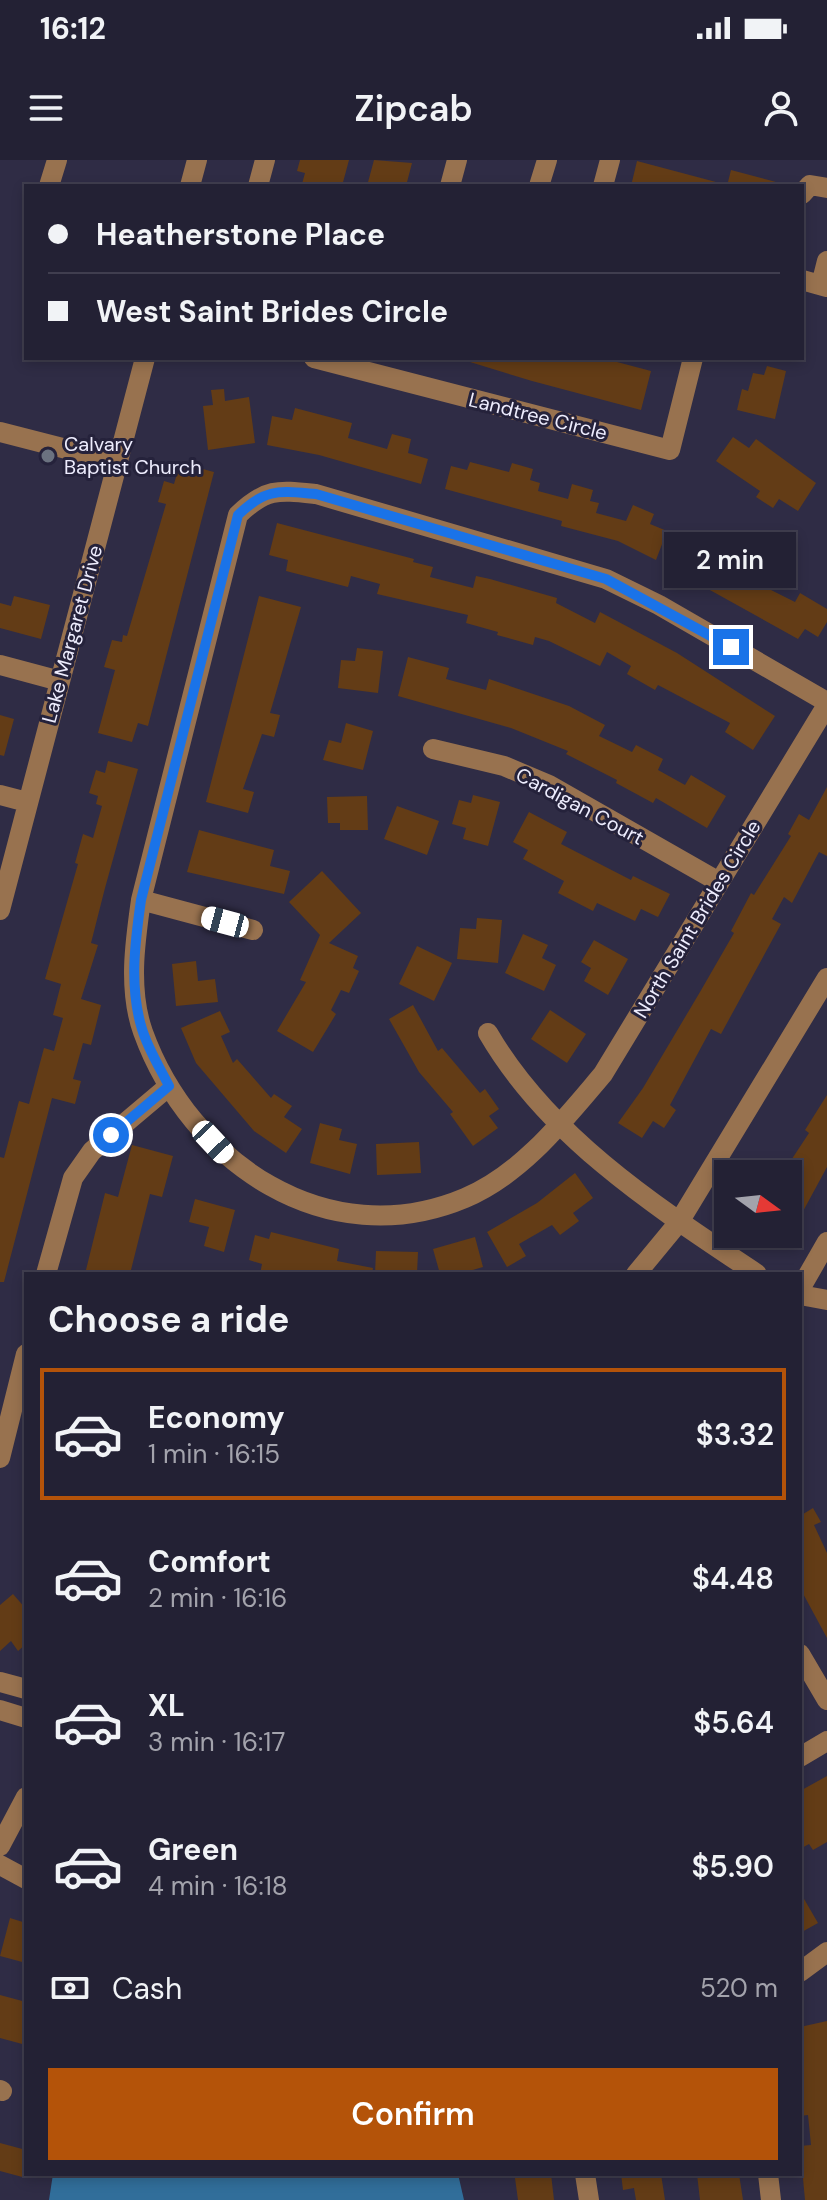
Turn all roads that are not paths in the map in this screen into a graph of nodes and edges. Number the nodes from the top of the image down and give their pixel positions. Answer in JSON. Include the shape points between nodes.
{"nodes":[{"id":1,"x":57,"y":160,"type":"edge"},
{"id":2,"x":197,"y":160,"type":"edge"},
{"id":3,"x":265,"y":160,"type":"edge"},
{"id":4,"x":457,"y":160,"type":"edge"},
{"id":5,"x":547,"y":160,"type":"edge"},
{"id":6,"x":610,"y":160,"type":"edge"},
{"id":7,"x":50,"y":184,"type":"edge"},
{"id":8,"x":191,"y":184,"type":"edge"},
{"id":9,"x":259,"y":184,"type":"edge"},
{"id":10,"x":451,"y":184,"type":"edge"},
{"id":11,"x":540,"y":184,"type":"edge"},
{"id":12,"x":604,"y":184,"type":"edge"},
{"id":13,"x":827,"y":188,"type":"edge"},
{"id":14,"x":804,"y":192,"type":"edge"},
{"id":15,"x":827,"y":261,"type":"edge"},
{"id":16,"x":817,"y":284,"type":"edge"},
{"id":17,"x":144,"y":360,"type":"edge"},
{"id":18,"x":322,"y":360,"type":"edge"},
{"id":19,"x":692,"y":360,"type":"edge"},
{"id":20,"x":0,"y":432,"type":"edge"},
{"id":21,"x":117,"y":462,"type":"junction"},
{"id":22,"x":0,"y":665,"type":"edge"},
{"id":23,"x":60,"y":681,"type":"junction"},
{"id":24,"x":827,"y":704,"type":"edge"},
{"id":25,"x":433,"y":749,"type":"dead end"},
{"id":26,"x":0,"y":795,"type":"edge"},
{"id":27,"x":27,"y":802,"type":"junction"},
{"id":28,"x":719,"y":882,"type":"junction"},
{"id":29,"x":141,"y":900,"type":"junction"},
{"id":30,"x":0,"y":910,"type":"edge"},
{"id":31,"x":253,"y":930,"type":"dead end"},
{"id":32,"x":827,"y":978,"type":"edge"},
{"id":33,"x":488,"y":1033,"type":"dead end"},
{"id":34,"x":169,"y":1086,"type":"junction"},
{"id":35,"x":559,"y":1126,"type":"junction"},
{"id":36,"x":679,"y":1222,"type":"junction"},
{"id":37,"x":827,"y":1242,"type":"edge"},
{"id":38,"x":47,"y":1272,"type":"edge"},
{"id":39,"x":638,"y":1272,"type":"edge"},
{"id":40,"x":754,"y":1272,"type":"edge"},
{"id":41,"x":802,"y":1288,"type":"edge"},
{"id":42,"x":802,"y":1293,"type":"edge"},
{"id":43,"x":827,"y":1300,"type":"edge"},
{"id":44,"x":24,"y":1369,"type":"edge"},
{"id":45,"x":0,"y":1458,"type":"edge"},
{"id":46,"x":802,"y":1657,"type":"edge"},
{"id":47,"x":0,"y":1682,"type":"edge"},
{"id":48,"x":24,"y":1688,"type":"edge"},
{"id":49,"x":827,"y":1700,"type":"edge"},
{"id":50,"x":0,"y":1710,"type":"edge"},
{"id":51,"x":24,"y":1717,"type":"edge"},
{"id":52,"x":827,"y":1741,"type":"edge"},
{"id":53,"x":802,"y":1756,"type":"edge"},
{"id":54,"x":24,"y":1801,"type":"edge"},
{"id":55,"x":0,"y":1846,"type":"edge"},
{"id":56,"x":0,"y":1865,"type":"edge"},
{"id":57,"x":24,"y":1878,"type":"edge"},
{"id":58,"x":827,"y":1952,"type":"edge"},
{"id":59,"x":802,"y":1971,"type":"edge"},
{"id":60,"x":585,"y":2176,"type":"edge"},
{"id":61,"x":768,"y":2176,"type":"edge"},
{"id":62,"x":589,"y":2200,"type":"edge"},
{"id":63,"x":771,"y":2200,"type":"edge"}],
"edges":[{"from":1,"to":7,"type":"street"},
{"from":2,"to":8,"type":"street"},
{"from":3,"to":9,"type":"street"},
{"from":4,"to":10,"type":"street"},
{"from":5,"to":11,"type":"street"},
{"from":6,"to":12,"type":"street"},
{"from":13,"to":14,"type":"street","via":[[810,185]]},
{"from":15,"to":16,"type":"street"},
{"from":17,"to":21,"type":"street","name":"Lake Margaret Drive"},
{"from":18,"to":19,"type":"street","name":"Landtree Circle","via":[[670,450]]},
{"from":20,"to":21,"type":"street"},
{"from":21,"to":23,"type":"street","name":"Lake Margaret Drive"},
{"from":22,"to":23,"type":"street"},
{"from":23,"to":27,"type":"street","name":"Lake Margaret Drive"},
{"from":24,"to":28,"type":"street","name":"North Saint Brides Circle"},
{"from":24,"to":29,"type":"street","name":"North Saint Brides Circle","via":[[606,579],[331,498],[284,491],[260,494],[238,515]]},
{"from":25,"to":28,"type":"street","name":"Cardigan Court","via":[[504,766],[549,785]]},
{"from":26,"to":27,"type":"street"},
{"from":27,"to":30,"type":"street","name":"Lake Margaret Drive"},
{"from":28,"to":35,"type":"street","name":"North Saint Brides Circle","via":[[603,1074]]},
{"from":29,"to":31,"type":"street"},
{"from":29,"to":34,"type":"street","name":"North Saint Brides Circle","via":[[135,989],[142,1030]]},
{"from":32,"to":36,"type":"street"},
{"from":33,"to":35,"type":"street","via":[[506,1064]]},
{"from":34,"to":35,"type":"street","name":"North Saint Brides Circle","via":[[208,1136],[257,1181],[298,1201],[341,1212],[429,1210],[466,1197],[512,1170]]},
{"from":34,"to":38,"type":"street","via":[[92,1151],[73,1178]]},
{"from":35,"to":36,"type":"street"},
{"from":36,"to":39,"type":"street"},
{"from":36,"to":40,"type":"street"},
{"from":37,"to":41,"type":"street"},
{"from":42,"to":43,"type":"street"},
{"from":44,"to":45,"type":"street"},
{"from":46,"to":49,"type":"street"},
{"from":47,"to":48,"type":"street"},
{"from":50,"to":51,"type":"street"},
{"from":52,"to":53,"type":"street"},
{"from":54,"to":55,"type":"street"},
{"from":56,"to":57,"type":"street"},
{"from":58,"to":59,"type":"street"},
{"from":60,"to":62,"type":"street"},
{"from":61,"to":63,"type":"street"}]}
